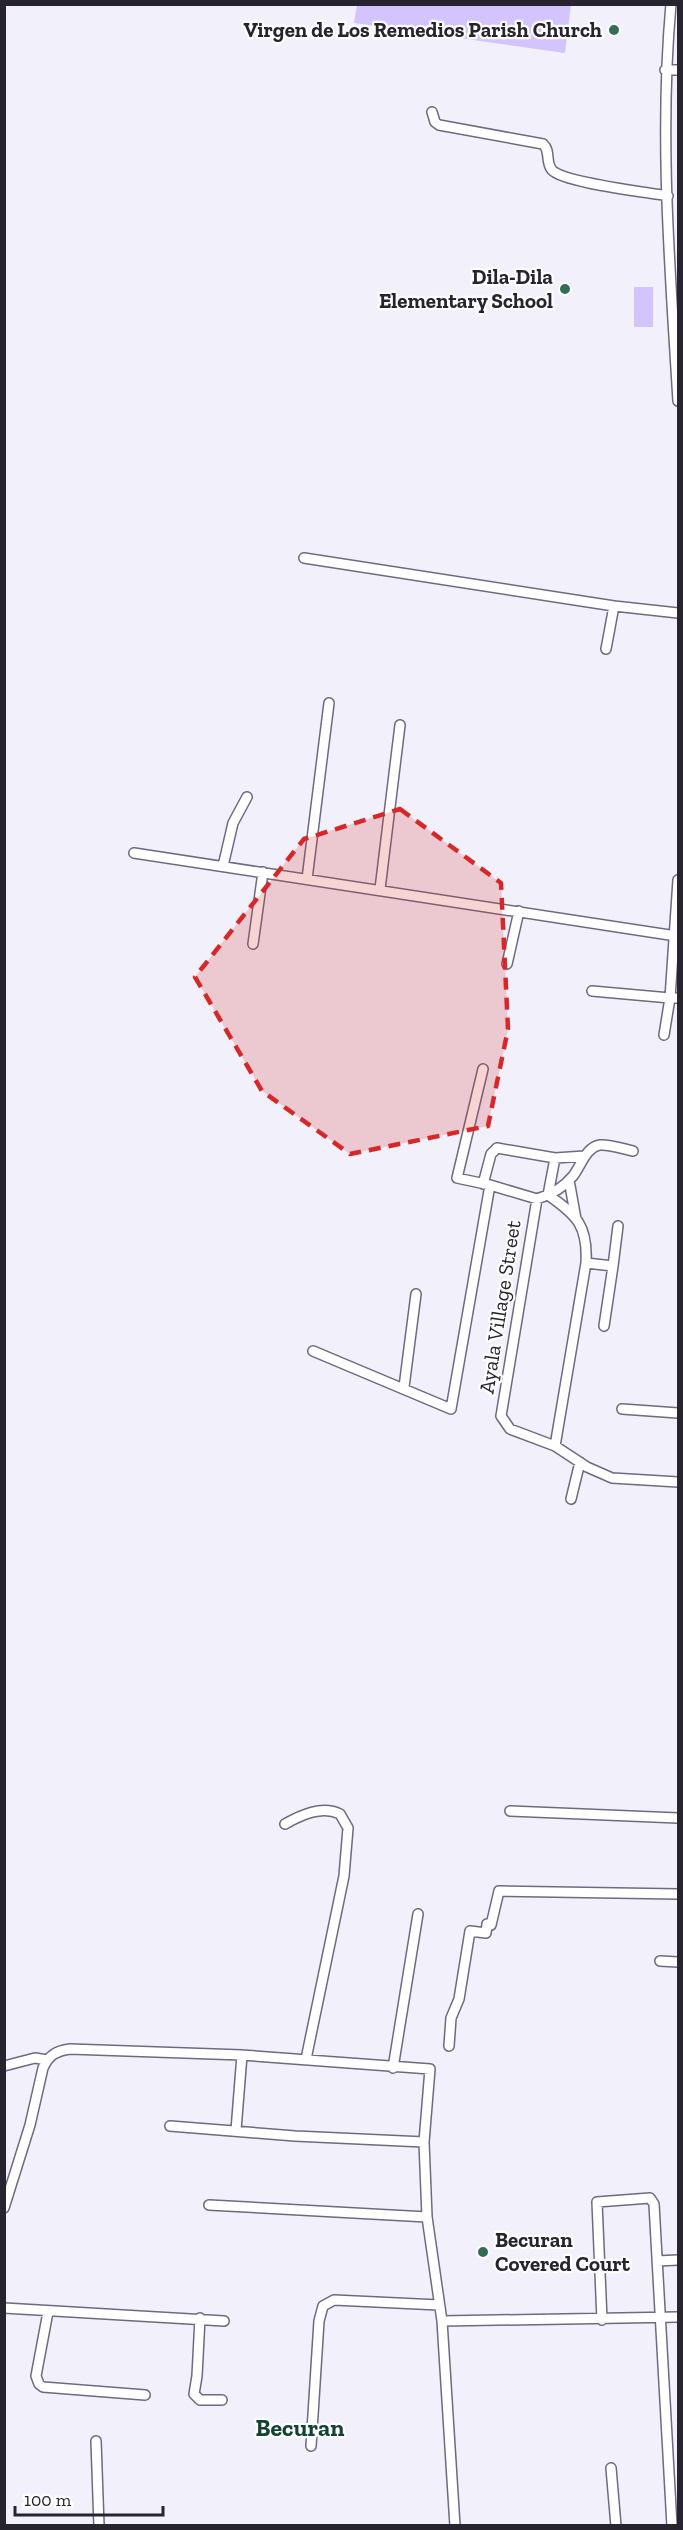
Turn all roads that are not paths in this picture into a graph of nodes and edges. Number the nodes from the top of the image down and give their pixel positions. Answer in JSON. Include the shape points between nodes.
{"nodes":[{"id":1,"x":671,"y":4,"type":"edge"},
{"id":2,"x":665,"y":70,"type":"junction"},
{"id":3,"x":678,"y":70,"type":"edge"},
{"id":4,"x":432,"y":112,"type":"dead end"},
{"id":5,"x":668,"y":196,"type":"junction"},
{"id":6,"x":678,"y":401,"type":"edge"},
{"id":7,"x":304,"y":558,"type":"dead end"},
{"id":8,"x":614,"y":606,"type":"junction"},
{"id":9,"x":678,"y":613,"type":"edge"},
{"id":10,"x":606,"y":649,"type":"dead end"},
{"id":11,"x":329,"y":703,"type":"dead end"},
{"id":12,"x":400,"y":725,"type":"dead end"},
{"id":13,"x":247,"y":796,"type":"dead end"},
{"id":14,"x":134,"y":853,"type":"dead end"},
{"id":15,"x":224,"y":866,"type":"junction"},
{"id":16,"x":263,"y":872,"type":"junction"},
{"id":17,"x":307,"y":879,"type":"junction"},
{"id":18,"x":678,"y":880,"type":"edge"},
{"id":19,"x":380,"y":889,"type":"junction"},
{"id":20,"x":519,"y":911,"type":"junction"},
{"id":21,"x":676,"y":936,"type":"junction"},
{"id":22,"x":253,"y":944,"type":"dead end"},
{"id":23,"x":507,"y":964,"type":"dead end"},
{"id":24,"x":592,"y":991,"type":"dead end"},
{"id":25,"x":674,"y":998,"type":"edge"},
{"id":26,"x":664,"y":1035,"type":"dead end"},
{"id":27,"x":483,"y":1069,"type":"dead end"},
{"id":28,"x":633,"y":1151,"type":"dead end"},
{"id":29,"x":585,"y":1156,"type":"junction"},
{"id":30,"x":555,"y":1158,"type":"junction"},
{"id":31,"x":569,"y":1180,"type":"junction"},
{"id":32,"x":486,"y":1184,"type":"junction"},
{"id":33,"x":548,"y":1195,"type":"junction"},
{"id":34,"x":537,"y":1199,"type":"junction"},
{"id":35,"x":577,"y":1221,"type":"junction"},
{"id":36,"x":618,"y":1226,"type":"dead end"},
{"id":37,"x":586,"y":1263,"type":"junction"},
{"id":38,"x":613,"y":1266,"type":"junction"},
{"id":39,"x":416,"y":1294,"type":"dead end"},
{"id":40,"x":604,"y":1326,"type":"dead end"},
{"id":41,"x":313,"y":1351,"type":"dead end"},
{"id":42,"x":404,"y":1387,"type":"junction"},
{"id":43,"x":622,"y":1409,"type":"dead end"},
{"id":44,"x":678,"y":1413,"type":"edge"},
{"id":45,"x":555,"y":1446,"type":"junction"},
{"id":46,"x":580,"y":1462,"type":"junction"},
{"id":47,"x":678,"y":1482,"type":"edge"},
{"id":48,"x":571,"y":1499,"type":"dead end"},
{"id":49,"x":510,"y":1811,"type":"dead end"},
{"id":50,"x":678,"y":1818,"type":"edge"},
{"id":51,"x":285,"y":1824,"type":"dead end"},
{"id":52,"x":678,"y":1893,"type":"edge"},
{"id":53,"x":418,"y":1914,"type":"dead end"},
{"id":54,"x":660,"y":1961,"type":"dead end"},
{"id":55,"x":678,"y":1962,"type":"edge"},
{"id":56,"x":449,"y":2046,"type":"dead end"},
{"id":57,"x":242,"y":2055,"type":"junction"},
{"id":58,"x":306,"y":2059,"type":"junction"},
{"id":59,"x":47,"y":2060,"type":"junction"},
{"id":60,"x":4,"y":2066,"type":"edge"},
{"id":61,"x":393,"y":2068,"type":"junction"},
{"id":62,"x":170,"y":2126,"type":"dead end"},
{"id":63,"x":236,"y":2130,"type":"junction"},
{"id":64,"x":424,"y":2142,"type":"junction"},
{"id":65,"x":209,"y":2205,"type":"dead end"},
{"id":66,"x":4,"y":2208,"type":"edge"},
{"id":67,"x":427,"y":2217,"type":"junction"},
{"id":68,"x":678,"y":2260,"type":"edge"},
{"id":69,"x":657,"y":2261,"type":"junction"},
{"id":70,"x":439,"y":2305,"type":"junction"},
{"id":71,"x":4,"y":2308,"type":"edge"},
{"id":72,"x":48,"y":2312,"type":"junction"},
{"id":73,"x":678,"y":2317,"type":"edge"},
{"id":74,"x":200,"y":2318,"type":"junction"},
{"id":75,"x":659,"y":2318,"type":"junction"},
{"id":76,"x":224,"y":2320,"type":"dead end"},
{"id":77,"x":602,"y":2320,"type":"junction"},
{"id":78,"x":441,"y":2321,"type":"junction"},
{"id":79,"x":145,"y":2395,"type":"dead end"},
{"id":80,"x":222,"y":2400,"type":"dead end"},
{"id":81,"x":96,"y":2441,"type":"dead end"},
{"id":82,"x":311,"y":2446,"type":"dead end"},
{"id":83,"x":611,"y":2468,"type":"dead end"},
{"id":84,"x":99,"y":2526,"type":"edge"},
{"id":85,"x":455,"y":2526,"type":"edge"},
{"id":86,"x":616,"y":2526,"type":"edge"},
{"id":87,"x":672,"y":2526,"type":"edge"}],
"edges":[{"from":1,"to":2,"type":"street"},
{"from":2,"to":3,"type":"street"},
{"from":2,"to":5,"type":"street"},
{"from":4,"to":5,"type":"street","via":[[440,125],[543,144],[550,165],[558,174]]},
{"from":5,"to":6,"type":"street"},
{"from":7,"to":8,"type":"street"},
{"from":8,"to":9,"type":"street"},
{"from":8,"to":10,"type":"street"},
{"from":11,"to":17,"type":"street"},
{"from":12,"to":19,"type":"street"},
{"from":13,"to":15,"type":"street","via":[[232,823]]},
{"from":14,"to":15,"type":"street"},
{"from":15,"to":16,"type":"street"},
{"from":16,"to":17,"type":"street"},
{"from":16,"to":22,"type":"street"},
{"from":17,"to":19,"type":"street"},
{"from":18,"to":21,"type":"street"},
{"from":19,"to":20,"type":"street"},
{"from":20,"to":21,"type":"street"},
{"from":20,"to":23,"type":"street"},
{"from":21,"to":25,"type":"street"},
{"from":24,"to":25,"type":"street"},
{"from":25,"to":26,"type":"street"},
{"from":27,"to":32,"type":"street","via":[[457,1178]]},
{"from":28,"to":29,"type":"street","via":[[599,1145]]},
{"from":29,"to":30,"type":"street"},
{"from":29,"to":31,"type":"street","name":"Ayala Village Street"},
{"from":30,"to":32,"type":"street","via":[[495,1149]]},
{"from":30,"to":33,"type":"street"},
{"from":31,"to":33,"type":"street","name":"Ayala Village Street"},
{"from":31,"to":35,"type":"street"},
{"from":32,"to":34,"type":"street"},
{"from":32,"to":42,"type":"street","via":[[451,1409]]},
{"from":33,"to":34,"type":"street","name":"Ayala Village Street"},
{"from":33,"to":35,"type":"street"},
{"from":34,"to":45,"type":"street","name":"Ayala Village Street","via":[[501,1416],[510,1429]]},
{"from":35,"to":37,"type":"street","via":[[586,1238]]},
{"from":36,"to":38,"type":"street"},
{"from":37,"to":38,"type":"street"},
{"from":37,"to":45,"type":"street"},
{"from":38,"to":40,"type":"street"},
{"from":39,"to":42,"type":"street"},
{"from":41,"to":42,"type":"street"},
{"from":43,"to":44,"type":"street"},
{"from":45,"to":46,"type":"street","name":"Ayala Village Street"},
{"from":46,"to":47,"type":"street","name":"Ayala Village Street","via":[[612,1478]]},
{"from":46,"to":48,"type":"street"},
{"from":49,"to":50,"type":"street"},
{"from":51,"to":58,"type":"street","via":[[302,1815],[326,1810],[340,1814],[348,1828],[344,1876]]},
{"from":52,"to":56,"type":"street","via":[[499,1891],[486,1933],[471,1931],[459,1999],[451,2018]]},
{"from":53,"to":61,"type":"street"},
{"from":54,"to":55,"type":"street"},
{"from":57,"to":58,"type":"street"},
{"from":57,"to":59,"type":"street","via":[[70,2049],[58,2050]]},
{"from":57,"to":63,"type":"street"},
{"from":58,"to":61,"type":"street"},
{"from":59,"to":60,"type":"street","via":[[35,2058]]},
{"from":59,"to":66,"type":"street"},
{"from":61,"to":64,"type":"street","via":[[430,2069]]},
{"from":62,"to":63,"type":"street"},
{"from":63,"to":64,"type":"street"},
{"from":64,"to":67,"type":"street"},
{"from":65,"to":67,"type":"street"},
{"from":67,"to":70,"type":"street"},
{"from":68,"to":69,"type":"street"},
{"from":69,"to":75,"type":"street"},
{"from":69,"to":77,"type":"street","via":[[653,2201],[646,2198],[597,2202]]},
{"from":70,"to":78,"type":"street"},
{"from":70,"to":82,"type":"street","via":[[334,2300],[323,2306]]},
{"from":71,"to":72,"type":"street"},
{"from":72,"to":74,"type":"street"},
{"from":72,"to":79,"type":"street","via":[[36,2376],[39,2384]]},
{"from":73,"to":75,"type":"street"},
{"from":74,"to":76,"type":"street"},
{"from":74,"to":80,"type":"street","via":[[194,2394],[200,2400]]},
{"from":75,"to":77,"type":"street"},
{"from":75,"to":87,"type":"street"},
{"from":77,"to":78,"type":"street"},
{"from":78,"to":85,"type":"street"},
{"from":81,"to":84,"type":"street"},
{"from":83,"to":86,"type":"street"}]}
